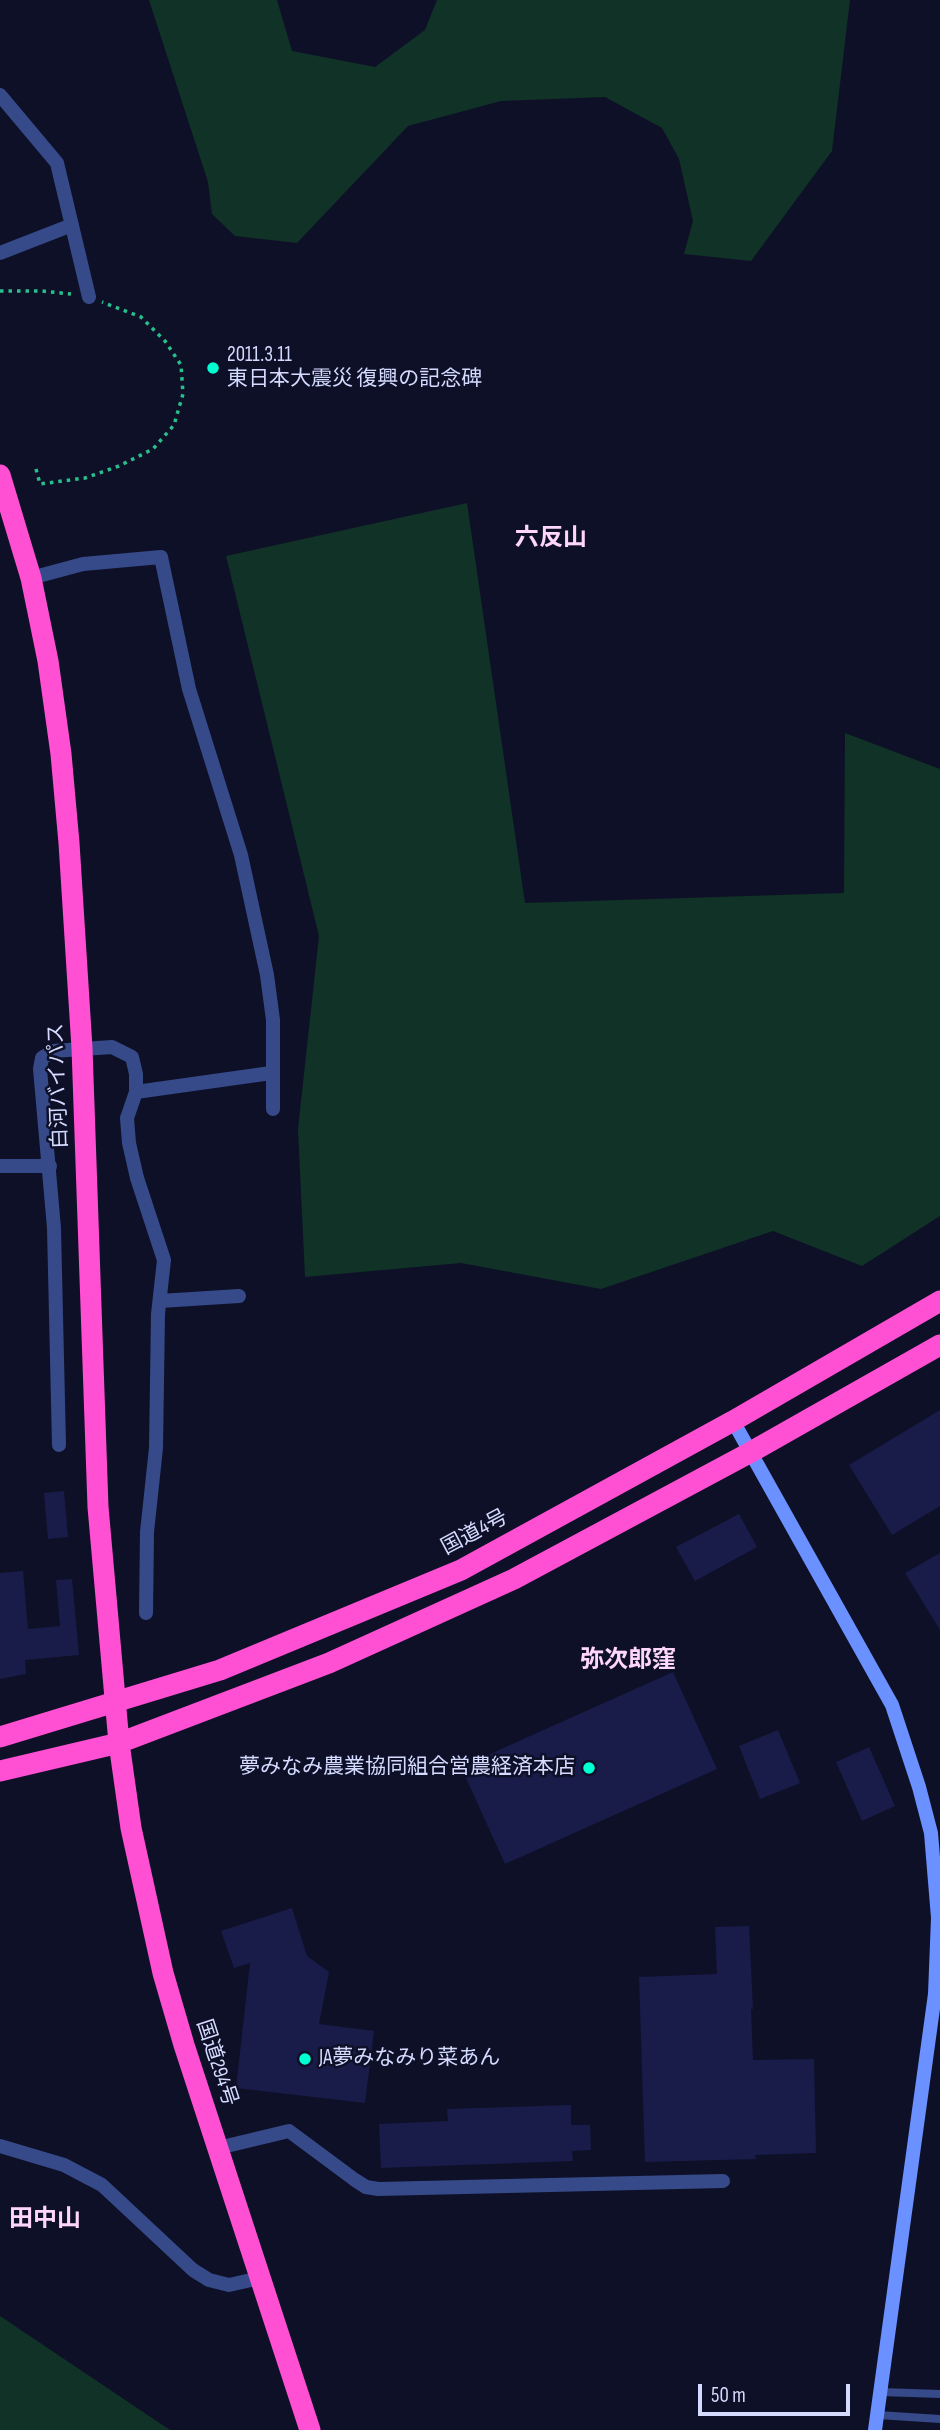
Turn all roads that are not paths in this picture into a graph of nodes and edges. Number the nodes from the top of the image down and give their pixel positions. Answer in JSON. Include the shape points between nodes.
{"nodes":[{"id":1,"x":0,"y":94,"type":"edge"},
{"id":2,"x":72,"y":225,"type":"junction"},
{"id":3,"x":0,"y":253,"type":"edge"},
{"id":4,"x":89,"y":297,"type":"road end"},
{"id":5,"x":0,"y":475,"type":"edge"},
{"id":6,"x":31,"y":578,"type":"junction"},
{"id":7,"x":82,"y":1048,"type":"junction"},
{"id":8,"x":271,"y":1073,"type":"junction"},
{"id":9,"x":136,"y":1092,"type":"junction"},
{"id":10,"x":273,"y":1109,"type":"dead end"},
{"id":11,"x":0,"y":1166,"type":"edge"},
{"id":12,"x":50,"y":1166,"type":"junction"},
{"id":13,"x":239,"y":1296,"type":"dead end"},
{"id":14,"x":160,"y":1301,"type":"junction"},
{"id":15,"x":940,"y":1301,"type":"edge"},
{"id":16,"x":940,"y":1345,"type":"edge"},
{"id":17,"x":733,"y":1421,"type":"junction"},
{"id":18,"x":59,"y":1445,"type":"dead end"},
{"id":19,"x":751,"y":1452,"type":"junction"},
{"id":20,"x":146,"y":1613,"type":"dead end"},
{"id":21,"x":116,"y":1701,"type":"junction"},
{"id":22,"x":0,"y":1737,"type":"edge"},
{"id":23,"x":120,"y":1743,"type":"junction"},
{"id":24,"x":0,"y":1771,"type":"edge"},
{"id":25,"x":0,"y":2146,"type":"edge"},
{"id":26,"x":218,"y":2148,"type":"junction"},
{"id":27,"x":723,"y":2181,"type":"dead end"},
{"id":28,"x":260,"y":2278,"type":"junction"},
{"id":29,"x":881,"y":2392,"type":"junction"},
{"id":30,"x":940,"y":2394,"type":"edge"},
{"id":31,"x":940,"y":2419,"type":"edge"},
{"id":32,"x":876,"y":2423,"type":"edge"},
{"id":33,"x":310,"y":2430,"type":"edge"}],
"edges":[{"from":1,"to":2,"type":"street","via":[[57,163]]},
{"from":2,"to":3,"type":"street"},
{"from":2,"to":4,"type":"street"},
{"from":5,"to":6,"type":"highway","name":"白河バイパス"},
{"from":6,"to":7,"type":"highway","name":"白河バイパス","via":[[61,754]]},
{"from":6,"to":8,"type":"street","via":[[83,564],[161,557],[189,689],[247,881],[273,1020]]},
{"from":7,"to":9,"type":"street","via":[[112,1047],[132,1057]]},
{"from":7,"to":12,"type":"street","via":[[53,1051],[42,1058]]},
{"from":7,"to":21,"type":"highway","name":"白河バイパス","via":[[99,1507]]},
{"from":8,"to":9,"type":"street"},
{"from":8,"to":10,"type":"street"},
{"from":9,"to":14,"type":"street","via":[[127,1118],[129,1143],[164,1260]]},
{"from":11,"to":12,"type":"street"},
{"from":12,"to":18,"type":"street"},
{"from":13,"to":14,"type":"street"},
{"from":14,"to":20,"type":"street"},
{"from":15,"to":17,"type":"highway","name":"国道4号"},
{"from":16,"to":19,"type":"highway"},
{"from":17,"to":19,"type":"street"},
{"from":17,"to":21,"type":"highway","name":"国道4号","via":[[461,1570],[220,1670]]},
{"from":19,"to":23,"type":"highway","via":[[514,1579],[328,1663]]},
{"from":19,"to":29,"type":"street","via":[[892,1705],[919,1787],[934,1855],[938,1918],[935,1994]]},
{"from":21,"to":22,"type":"highway","name":"国道4号"},
{"from":21,"to":23,"type":"highway","name":"国道294号"},
{"from":23,"to":24,"type":"highway"},
{"from":23,"to":26,"type":"highway","name":"国道294号","via":[[131,1828],[163,1973]]},
{"from":25,"to":28,"type":"street","via":[[64,2165],[102,2185],[209,2280],[229,2285]]},
{"from":26,"to":27,"type":"street","via":[[289,2131],[355,2180],[378,2189]]},
{"from":26,"to":28,"type":"highway","name":"国道294号"},
{"from":28,"to":33,"type":"highway","name":"国道294号"},
{"from":29,"to":30,"type":"lane"},
{"from":29,"to":32,"type":"street"},
{"from":31,"to":32,"type":"lane"}]}
